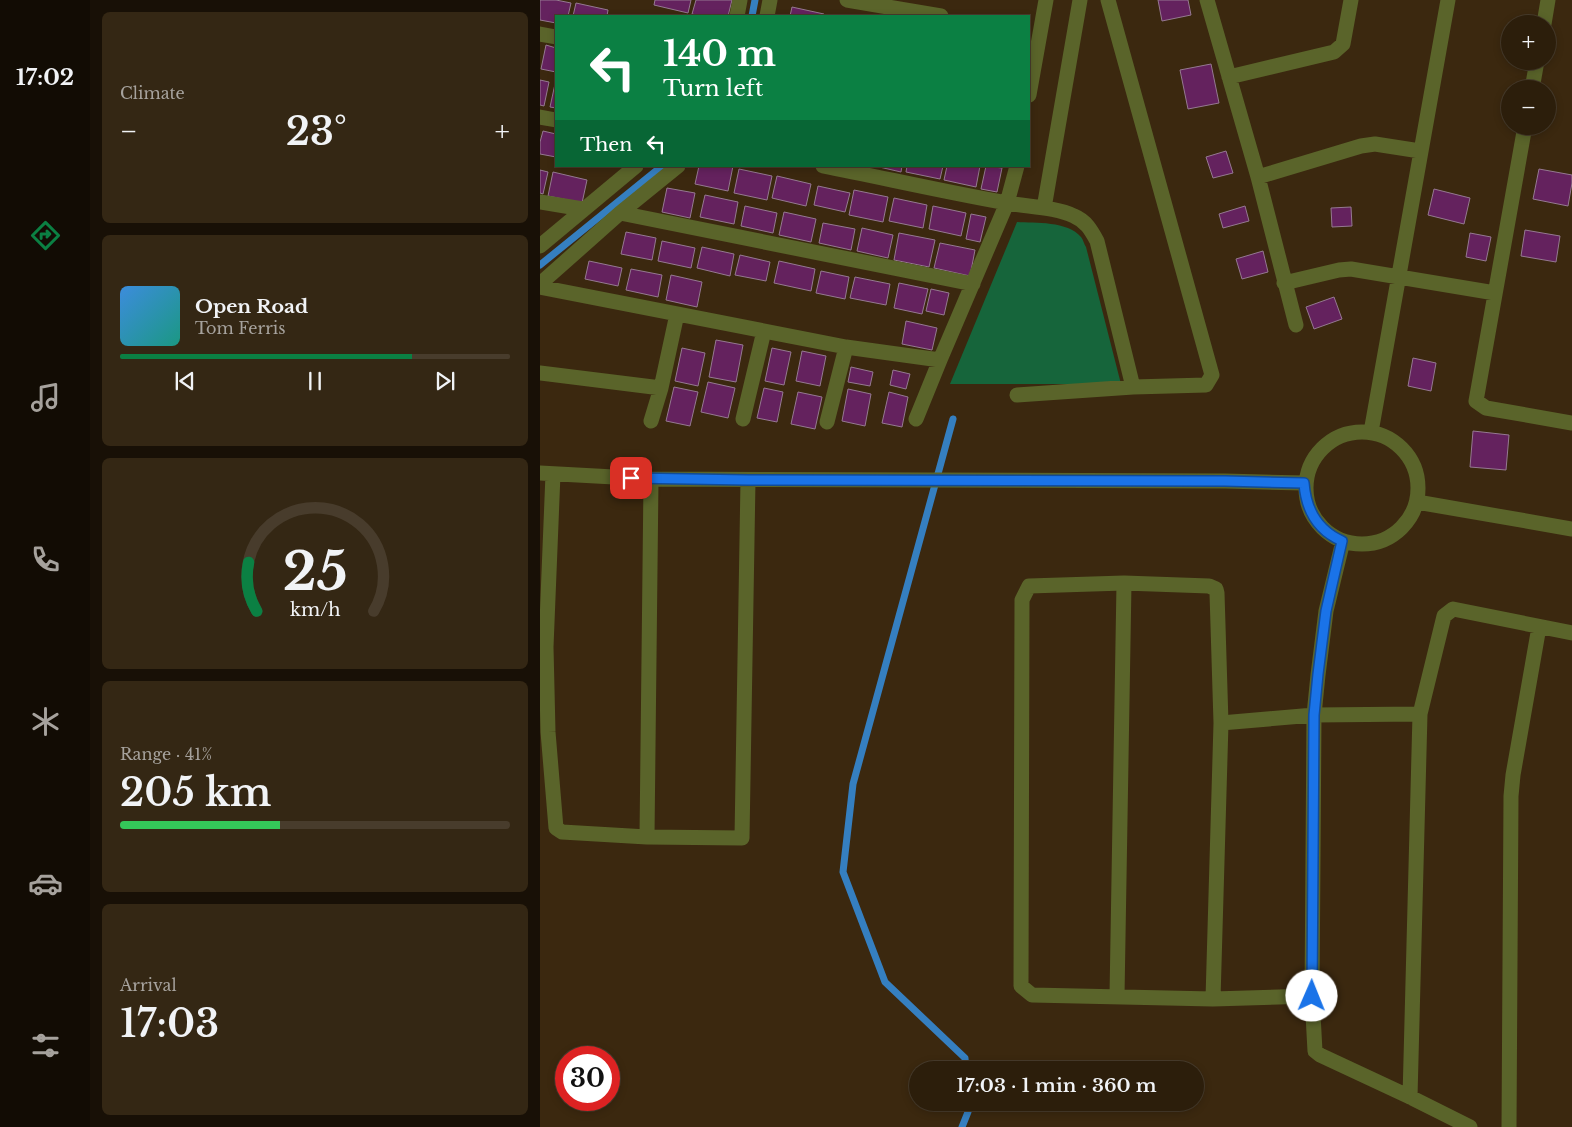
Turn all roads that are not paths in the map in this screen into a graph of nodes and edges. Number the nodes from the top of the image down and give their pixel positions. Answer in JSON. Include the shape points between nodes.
{"nodes":[{"id":1,"x":740,"y":0,"type":"edge"},
{"id":2,"x":770,"y":0,"type":"edge"},
{"id":3,"x":847,"y":0,"type":"edge"},
{"id":4,"x":1046,"y":0,"type":"edge"},
{"id":5,"x":1080,"y":0,"type":"edge"},
{"id":6,"x":1108,"y":0,"type":"edge"},
{"id":7,"x":1207,"y":0,"type":"edge"},
{"id":8,"x":1351,"y":0,"type":"edge"},
{"id":9,"x":1448,"y":0,"type":"edge"},
{"id":10,"x":1548,"y":0,"type":"edge"},
{"id":11,"x":737,"y":15,"type":"edge"},
{"id":12,"x":767,"y":15,"type":"edge"},
{"id":13,"x":935,"y":15,"type":"edge"},
{"id":14,"x":1546,"y":15,"type":"edge"},
{"id":15,"x":1034,"y":32,"type":"edge"},
{"id":16,"x":540,"y":34,"type":"edge"},
{"id":17,"x":555,"y":37,"type":"edge"},
{"id":18,"x":1229,"y":77,"type":"junction"},
{"id":19,"x":1030,"y":82,"type":"edge"},
{"id":20,"x":540,"y":117,"type":"edge"},
{"id":21,"x":555,"y":120,"type":"edge"},
{"id":22,"x":1523,"y":135,"type":"edge"},
{"id":23,"x":1420,"y":152,"type":"junction"},
{"id":24,"x":635,"y":167,"type":"edge"},
{"id":25,"x":677,"y":167,"type":"edge"},
{"id":26,"x":828,"y":167,"type":"edge"},
{"id":27,"x":1017,"y":167,"type":"edge"},
{"id":28,"x":1258,"y":177,"type":"junction"},
{"id":29,"x":540,"y":202,"type":"edge"},
{"id":30,"x":1007,"y":203,"type":"junction"},
{"id":31,"x":1044,"y":208,"type":"junction"},
{"id":32,"x":583,"y":209,"type":"junction"},
{"id":33,"x":620,"y":213,"type":"junction"},
{"id":34,"x":540,"y":246,"type":"edge"},
{"id":35,"x":1399,"y":278,"type":"junction"},
{"id":36,"x":1284,"y":283,"type":"junction"},
{"id":37,"x":973,"y":284,"type":"junction"},
{"id":38,"x":540,"y":285,"type":"edge"},
{"id":39,"x":1495,"y":293,"type":"junction"},
{"id":40,"x":677,"y":314,"type":"junction"},
{"id":41,"x":1296,"y":325,"type":"dead end"},
{"id":42,"x":764,"y":331,"type":"junction"},
{"id":43,"x":846,"y":347,"type":"junction"},
{"id":44,"x":940,"y":360,"type":"junction"},
{"id":45,"x":540,"y":373,"type":"edge"},
{"id":46,"x":1133,"y":387,"type":"junction"},
{"id":47,"x":660,"y":388,"type":"junction"},
{"id":48,"x":1017,"y":394,"type":"dead end"},
{"id":49,"x":916,"y":418,"type":"dead end"},
{"id":50,"x":742,"y":419,"type":"dead end"},
{"id":51,"x":651,"y":422,"type":"dead end"},
{"id":52,"x":827,"y":422,"type":"dead end"},
{"id":53,"x":1572,"y":423,"type":"edge"},
{"id":54,"x":1371,"y":432,"type":"junction"},
{"id":55,"x":546,"y":473,"type":"edge"},
{"id":56,"x":651,"y":479,"type":"junction"},
{"id":57,"x":748,"y":480,"type":"junction"},
{"id":58,"x":1304,"y":483,"type":"junction"},
{"id":59,"x":1417,"y":502,"type":"junction"},
{"id":60,"x":1572,"y":529,"type":"edge"},
{"id":61,"x":1342,"y":541,"type":"junction"},
{"id":62,"x":545,"y":559,"type":"edge"},
{"id":63,"x":1124,"y":583,"type":"junction"},
{"id":64,"x":1539,"y":627,"type":"junction"},
{"id":65,"x":1572,"y":633,"type":"edge"},
{"id":66,"x":543,"y":647,"type":"edge"},
{"id":67,"x":1420,"y":714,"type":"junction"},
{"id":68,"x":1314,"y":715,"type":"junction"},
{"id":69,"x":1221,"y":723,"type":"junction"},
{"id":70,"x":544,"y":732,"type":"edge"},
{"id":71,"x":646,"y":837,"type":"junction"},
{"id":72,"x":1117,"y":996,"type":"junction"},
{"id":73,"x":1312,"y":996,"type":"junction"},
{"id":74,"x":1213,"y":999,"type":"junction"},
{"id":75,"x":1410,"y":1097,"type":"junction"},
{"id":76,"x":1470,"y":1127,"type":"edge"},
{"id":77,"x":1509,"y":1127,"type":"edge"}],
"edges":[{"from":1,"to":11,"type":"street"},
{"from":2,"to":12,"type":"street"},
{"from":3,"to":13,"type":"street"},
{"from":4,"to":15,"type":"street"},
{"from":5,"to":31,"type":"street"},
{"from":6,"to":46,"type":"street","via":[[1212,375],[1206,385]]},
{"from":7,"to":18,"type":"street"},
{"from":8,"to":18,"type":"street","via":[[1343,44],[1334,52]]},
{"from":9,"to":23,"type":"street"},
{"from":10,"to":14,"type":"street"},
{"from":15,"to":19,"type":"street"},
{"from":16,"to":17,"type":"street"},
{"from":18,"to":28,"type":"street"},
{"from":20,"to":21,"type":"street"},
{"from":22,"to":39,"type":"street"},
{"from":23,"to":28,"type":"street","via":[[1375,144],[1361,146]]},
{"from":23,"to":35,"type":"street"},
{"from":24,"to":32,"type":"street"},
{"from":25,"to":33,"type":"street"},
{"from":26,"to":30,"type":"street"},
{"from":27,"to":30,"type":"street"},
{"from":28,"to":36,"type":"street"},
{"from":29,"to":32,"type":"street"},
{"from":30,"to":31,"type":"street"},
{"from":30,"to":37,"type":"street"},
{"from":31,"to":46,"type":"street","via":[[1083,220],[1097,241]]},
{"from":32,"to":34,"type":"street"},
{"from":33,"to":37,"type":"street"},
{"from":33,"to":38,"type":"street"},
{"from":35,"to":36,"type":"street","via":[[1351,269]]},
{"from":35,"to":39,"type":"street"},
{"from":35,"to":54,"type":"street"},
{"from":36,"to":41,"type":"street"},
{"from":37,"to":44,"type":"street"},
{"from":38,"to":40,"type":"street"},
{"from":39,"to":53,"type":"street","via":[[1476,401],[1486,408]]},
{"from":40,"to":42,"type":"street"},
{"from":40,"to":47,"type":"street"},
{"from":42,"to":43,"type":"street"},
{"from":42,"to":50,"type":"street"},
{"from":43,"to":44,"type":"street"},
{"from":43,"to":52,"type":"street"},
{"from":44,"to":49,"type":"street"},
{"from":45,"to":47,"type":"street"},
{"from":46,"to":48,"type":"street"},
{"from":47,"to":51,"type":"street"},
{"from":54,"to":58,"type":"street","via":[[1352,432],[1321,448],[1310,463]]},
{"from":54,"to":59,"type":"street","via":[[1387,437],[1411,460],[1417,475]]},
{"from":55,"to":56,"type":"street"},
{"from":55,"to":62,"type":"street"},
{"from":56,"to":57,"type":"street"},
{"from":56,"to":71,"type":"street"},
{"from":57,"to":58,"type":"street"},
{"from":57,"to":71,"type":"street","via":[[742,838]]},
{"from":58,"to":61,"type":"street","via":[[1310,512],[1320,526]]},
{"from":59,"to":60,"type":"street"},
{"from":59,"to":61,"type":"street","via":[[1407,523],[1380,542],[1364,545]]},
{"from":61,"to":68,"type":"street","via":[[1326,611]]},
{"from":62,"to":66,"type":"street"},
{"from":63,"to":69,"type":"street","via":[[1210,586],[1216,589]]},
{"from":63,"to":72,"type":"street"},
{"from":63,"to":72,"type":"street","via":[[1029,586],[1022,600],[1021,986],[1032,995]]},
{"from":64,"to":65,"type":"street"},
{"from":64,"to":67,"type":"street","via":[[1453,609],[1444,616]]},
{"from":64,"to":77,"type":"street","via":[[1511,796]]},
{"from":66,"to":70,"type":"street"},
{"from":67,"to":68,"type":"street"},
{"from":67,"to":75,"type":"street"},
{"from":68,"to":69,"type":"street"},
{"from":68,"to":73,"type":"street"},
{"from":69,"to":74,"type":"street"},
{"from":70,"to":71,"type":"street","via":[[556,828],[562,832]]},
{"from":72,"to":74,"type":"street"},
{"from":73,"to":74,"type":"street"},
{"from":73,"to":75,"type":"street","via":[[1315,1051]]},
{"from":75,"to":76,"type":"street"}]}
